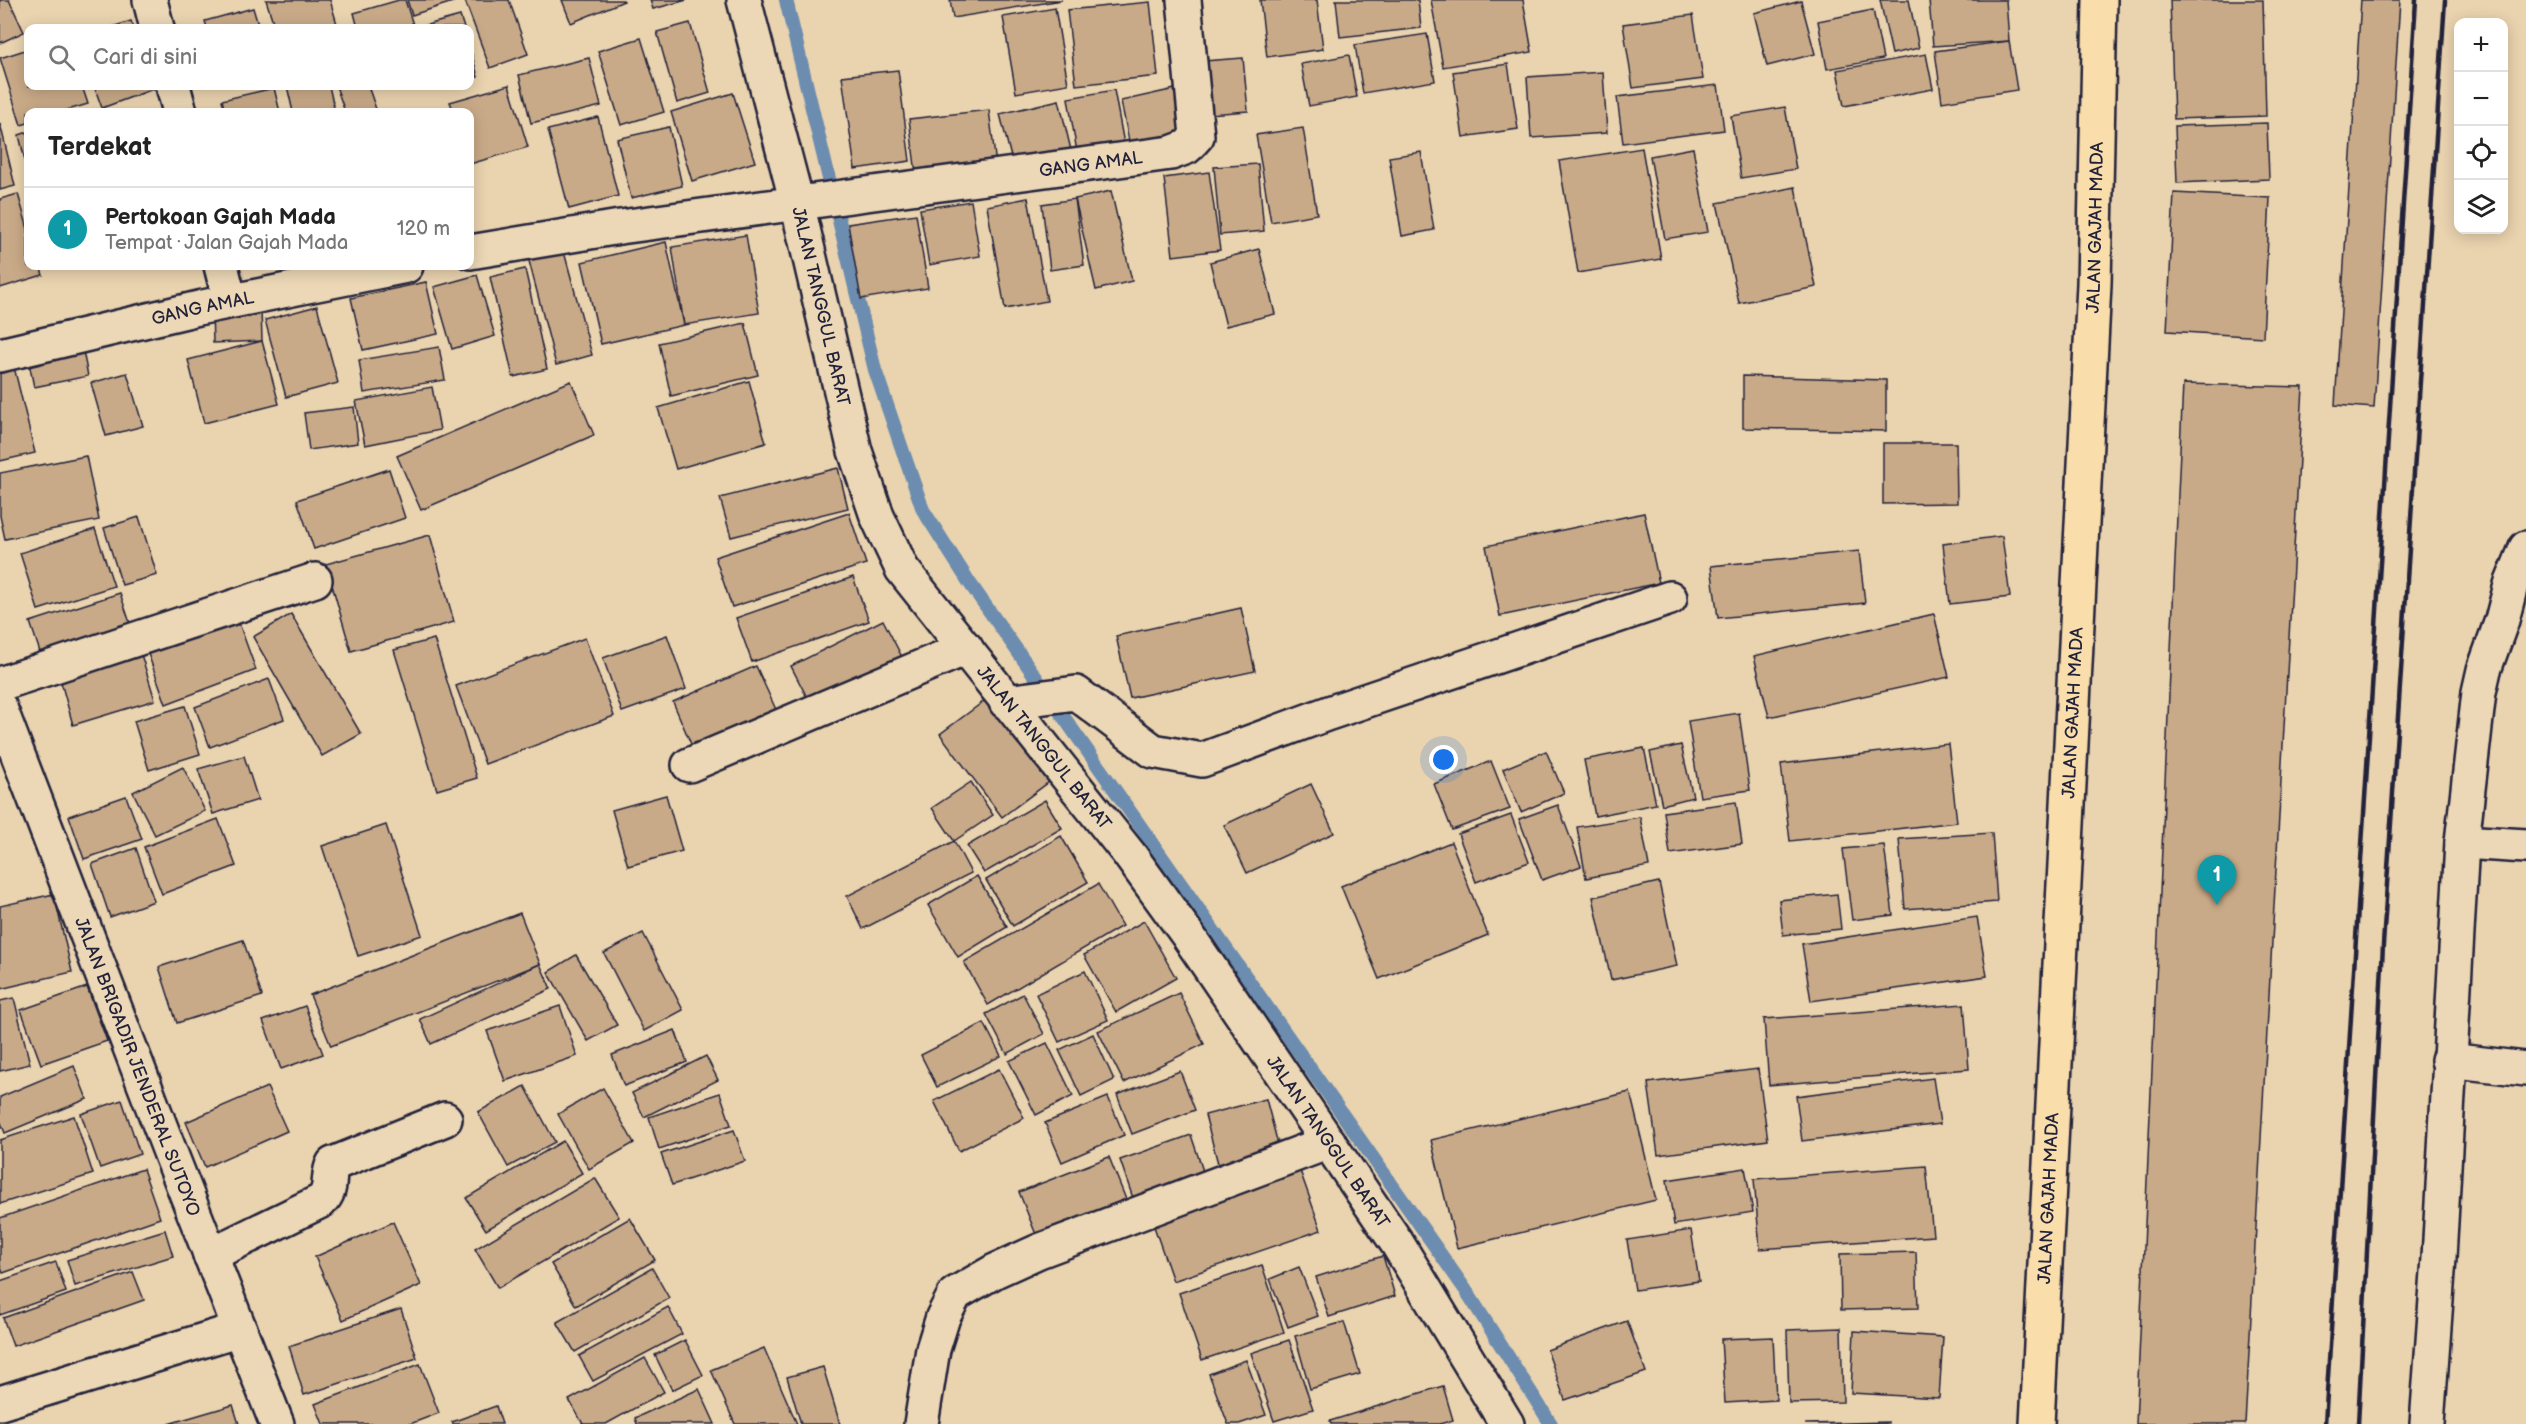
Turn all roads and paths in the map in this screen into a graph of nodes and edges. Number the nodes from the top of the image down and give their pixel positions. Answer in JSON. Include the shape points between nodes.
{"nodes":[{"id":1,"x":150,"y":0,"type":"edge"},
{"id":2,"x":744,"y":0,"type":"edge"},
{"id":3,"x":1184,"y":0,"type":"edge"},
{"id":4,"x":2100,"y":0,"type":"edge"},
{"id":5,"x":156,"y":24,"type":"edge"},
{"id":6,"x":173,"y":90,"type":"edge"},
{"id":7,"x":179,"y":108,"type":"edge"},
{"id":8,"x":802,"y":203,"type":"junction"},
{"id":9,"x":474,"y":251,"type":"edge"},
{"id":10,"x":222,"y":270,"type":"edge"},
{"id":11,"x":386,"y":270,"type":"edge"},
{"id":12,"x":230,"y":302,"type":"junction"},
{"id":13,"x":0,"y":355,"type":"edge"},
{"id":14,"x":2525,"y":553,"type":"edge"},
{"id":15,"x":315,"y":580,"type":"dead end"},
{"id":16,"x":1670,"y":598,"type":"dead end"},
{"id":17,"x":966,"y":648,"type":"junction"},
{"id":18,"x":0,"y":684,"type":"edge"},
{"id":19,"x":1017,"y":700,"type":"junction"},
{"id":20,"x":0,"y":708,"type":"edge"},
{"id":21,"x":688,"y":765,"type":"dead end"},
{"id":22,"x":2462,"y":842,"type":"junction"},
{"id":23,"x":2526,"y":846,"type":"edge"},
{"id":24,"x":2448,"y":1060,"type":"junction"},
{"id":25,"x":2526,"y":1069,"type":"edge"},
{"id":26,"x":445,"y":1119,"type":"dead end"},
{"id":27,"x":1329,"y":1142,"type":"junction"},
{"id":28,"x":210,"y":1255,"type":"junction"},
{"id":29,"x":240,"y":1329,"type":"junction"},
{"id":30,"x":0,"y":1403,"type":"edge"},
{"id":31,"x":277,"y":1424,"type":"edge"},
{"id":32,"x":921,"y":1424,"type":"edge"},
{"id":33,"x":1507,"y":1424,"type":"edge"},
{"id":34,"x":2037,"y":1424,"type":"edge"},
{"id":35,"x":2427,"y":1424,"type":"edge"}],
"edges":[{"from":1,"to":5,"type":"street"},
{"from":2,"to":8,"type":"street","name":"JALAN TANGGUL BARAT"},
{"from":3,"to":8,"type":"street","name":"GANG AMAL","via":[[1197,136],[1187,147],[1171,153]]},
{"from":4,"to":34,"type":"highway","name":"JALAN GAJAH MADA","via":[[2094,284]]},
{"from":6,"to":7,"type":"street"},
{"from":8,"to":9,"type":"street"},
{"from":8,"to":17,"type":"street","name":"JALAN TANGGUL BARAT","via":[[855,451],[877,516],[902,569]]},
{"from":10,"to":12,"type":"street"},
{"from":11,"to":12,"type":"street","name":"GANG AMAL"},
{"from":12,"to":13,"type":"street","name":"GANG AMAL"},
{"from":14,"to":22,"type":"street","via":[[2511,585],[2478,692]]},
{"from":15,"to":18,"type":"street"},
{"from":16,"to":19,"type":"street","via":[[1202,760],[1153,751],[1076,693]]},
{"from":17,"to":19,"type":"street","name":"JALAN TANGGUL BARAT"},
{"from":17,"to":21,"type":"street"},
{"from":19,"to":27,"type":"street","name":"JALAN TANGGUL BARAT","via":[[1187,934]]},
{"from":20,"to":28,"type":"street","name":"JALAN BRIGADIR JENDERAL SUTOYO"},
{"from":22,"to":23,"type":"street"},
{"from":22,"to":24,"type":"street"},
{"from":24,"to":25,"type":"street"},
{"from":24,"to":35,"type":"street"},
{"from":26,"to":28,"type":"street","via":[[333,1164],[330,1190],[321,1201]]},
{"from":27,"to":32,"type":"street","via":[[1039,1251],[955,1294],[933,1349]]},
{"from":27,"to":33,"type":"street","name":"JALAN TANGGUL BARAT","via":[[1397,1243]]},
{"from":28,"to":29,"type":"street","name":"JALAN BRIGADIR JENDERAL SUTOYO"},
{"from":29,"to":30,"type":"street"},
{"from":29,"to":31,"type":"street","name":"JALAN BRIGADIR JENDERAL SUTOYO"}]}
